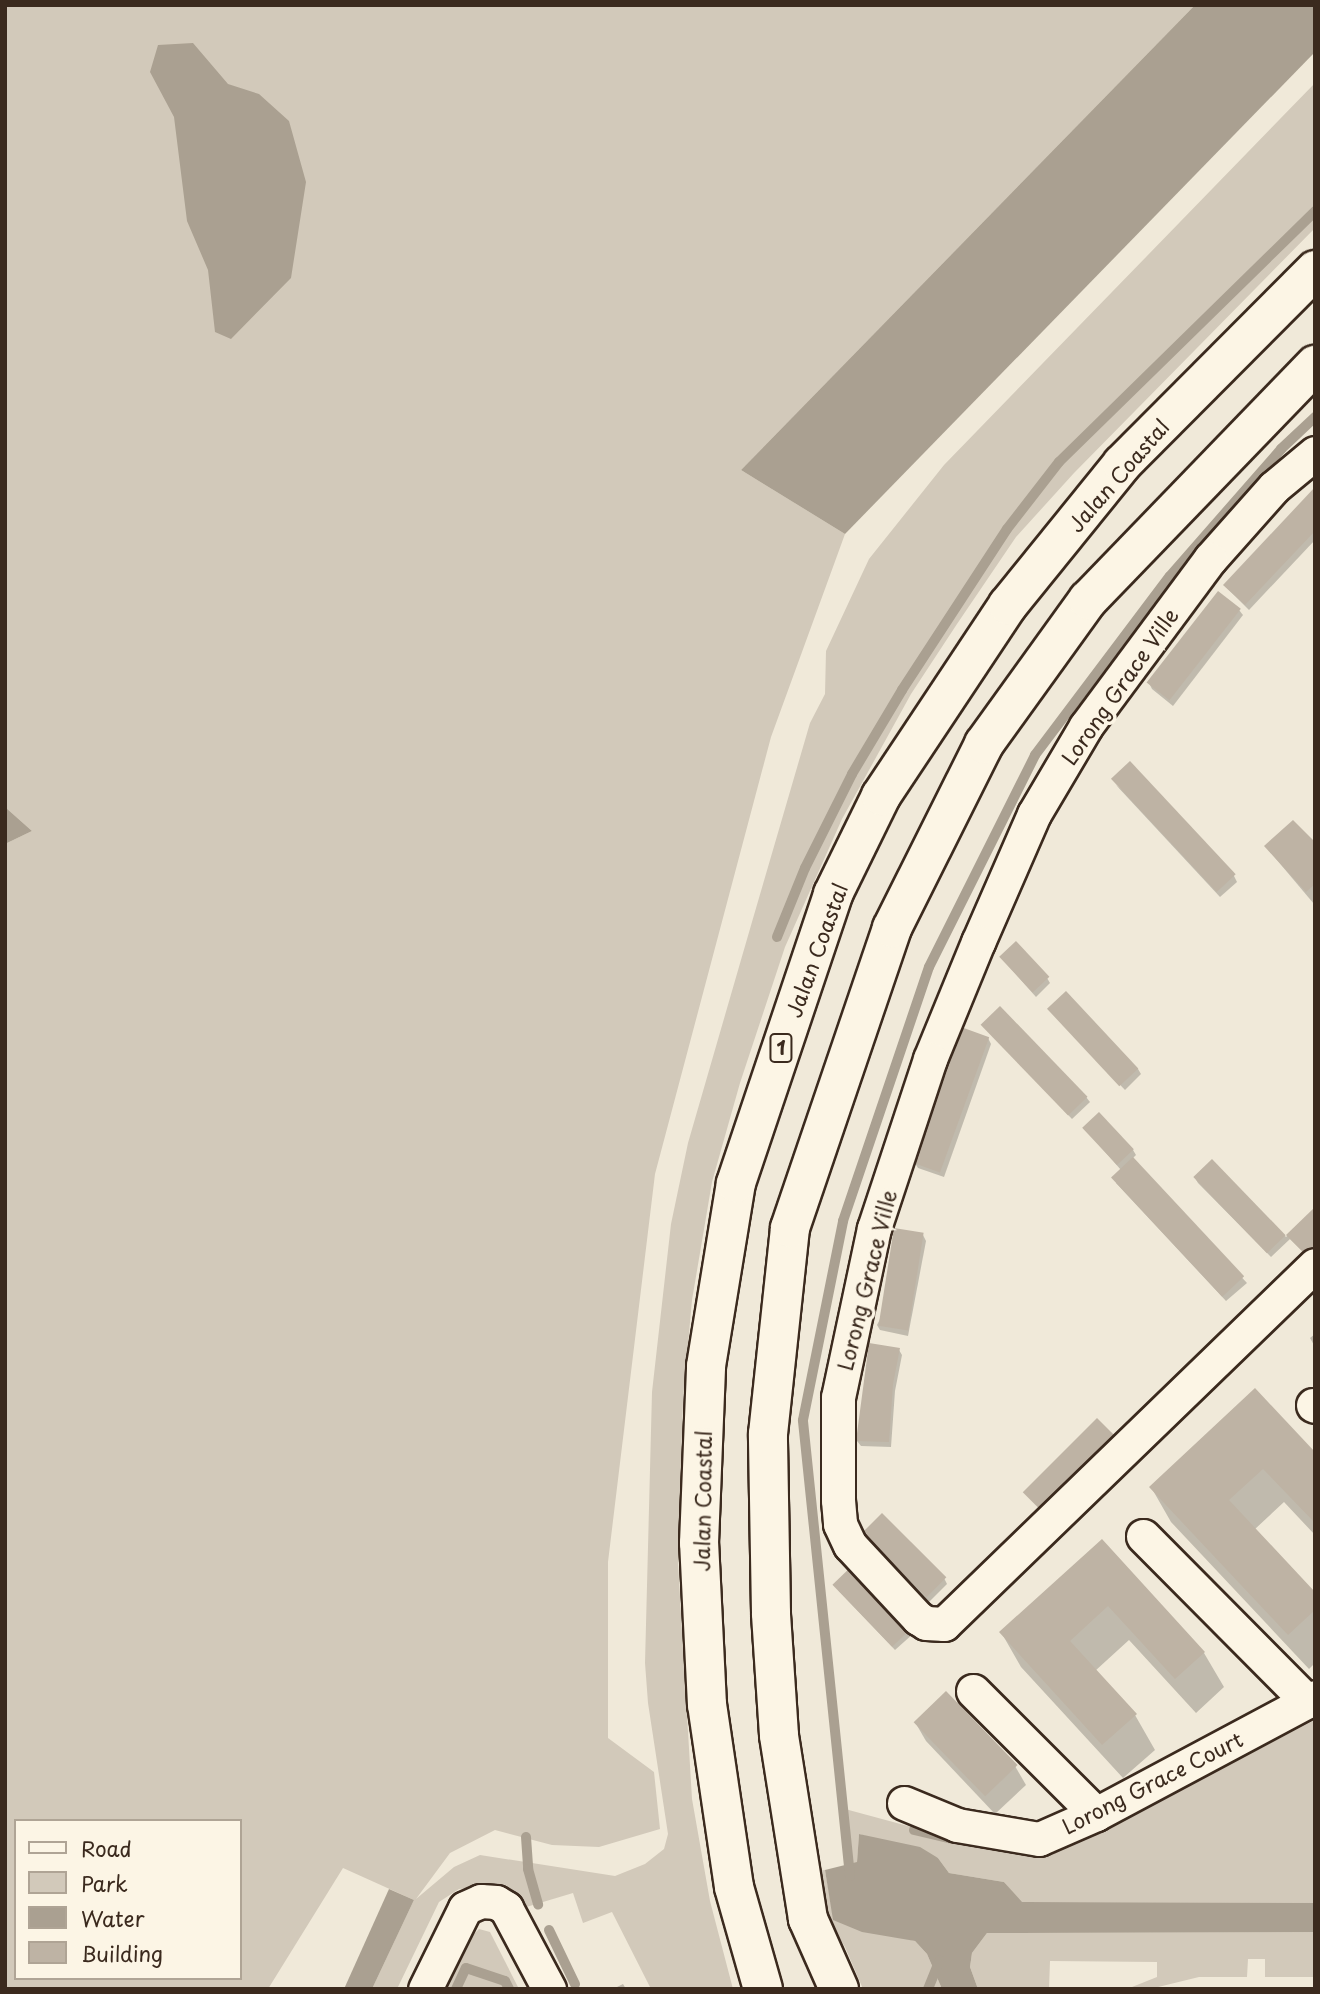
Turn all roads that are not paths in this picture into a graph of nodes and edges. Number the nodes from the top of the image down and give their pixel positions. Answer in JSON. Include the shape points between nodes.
{"nodes":[{"id":1,"x":1315,"y":270,"type":"edge"},
{"id":2,"x":1315,"y":365,"type":"edge"},
{"id":3,"x":1315,"y":453,"type":"edge"},
{"id":4,"x":1315,"y":1265,"type":"edge"},
{"id":5,"x":1143,"y":1536,"type":"dead end"},
{"id":6,"x":974,"y":1691,"type":"dead end"},
{"id":7,"x":1311,"y":1699,"type":"edge"},
{"id":8,"x":904,"y":1803,"type":"dead end"},
{"id":9,"x":1096,"y":1814,"type":"junction"},
{"id":10,"x":425,"y":1989,"type":"edge"},
{"id":11,"x":549,"y":1989,"type":"edge"},
{"id":12,"x":763,"y":1989,"type":"edge"},
{"id":13,"x":839,"y":1989,"type":"edge"}],
"edges":[{"from":1,"to":12,"type":"highway","name":"Jalan Coastal","number":"1","via":[[1122,464],[1008,606],[881,796],[833,894],[736,1183],[706,1366],[699,1543],[707,1705],[733,1887]]},
{"from":2,"to":13,"type":"highway","via":[[1088,600],[984,744],[892,929],[790,1228],[768,1434],[771,1613],[779,1735],[808,1919]]},
{"from":3,"to":4,"type":"street","name":"Lorong Grace Ville","via":[[1274,487],[1210,559],[1086,726],[1034,814],[978,942],[930,1059],[871,1241],[838,1396],[838,1500],[840,1524],[850,1545],[918,1618],[944,1624]]},
{"from":5,"to":7,"type":"street"},
{"from":6,"to":9,"type":"street"},
{"from":7,"to":9,"type":"street","name":"Lorong Grace Court"},
{"from":8,"to":9,"type":"street","name":"Lorong Grace Court","via":[[957,1825],[1039,1839]]},
{"from":10,"to":11,"type":"street","via":[[465,1908],[481,1900],[506,1908]]}]}
